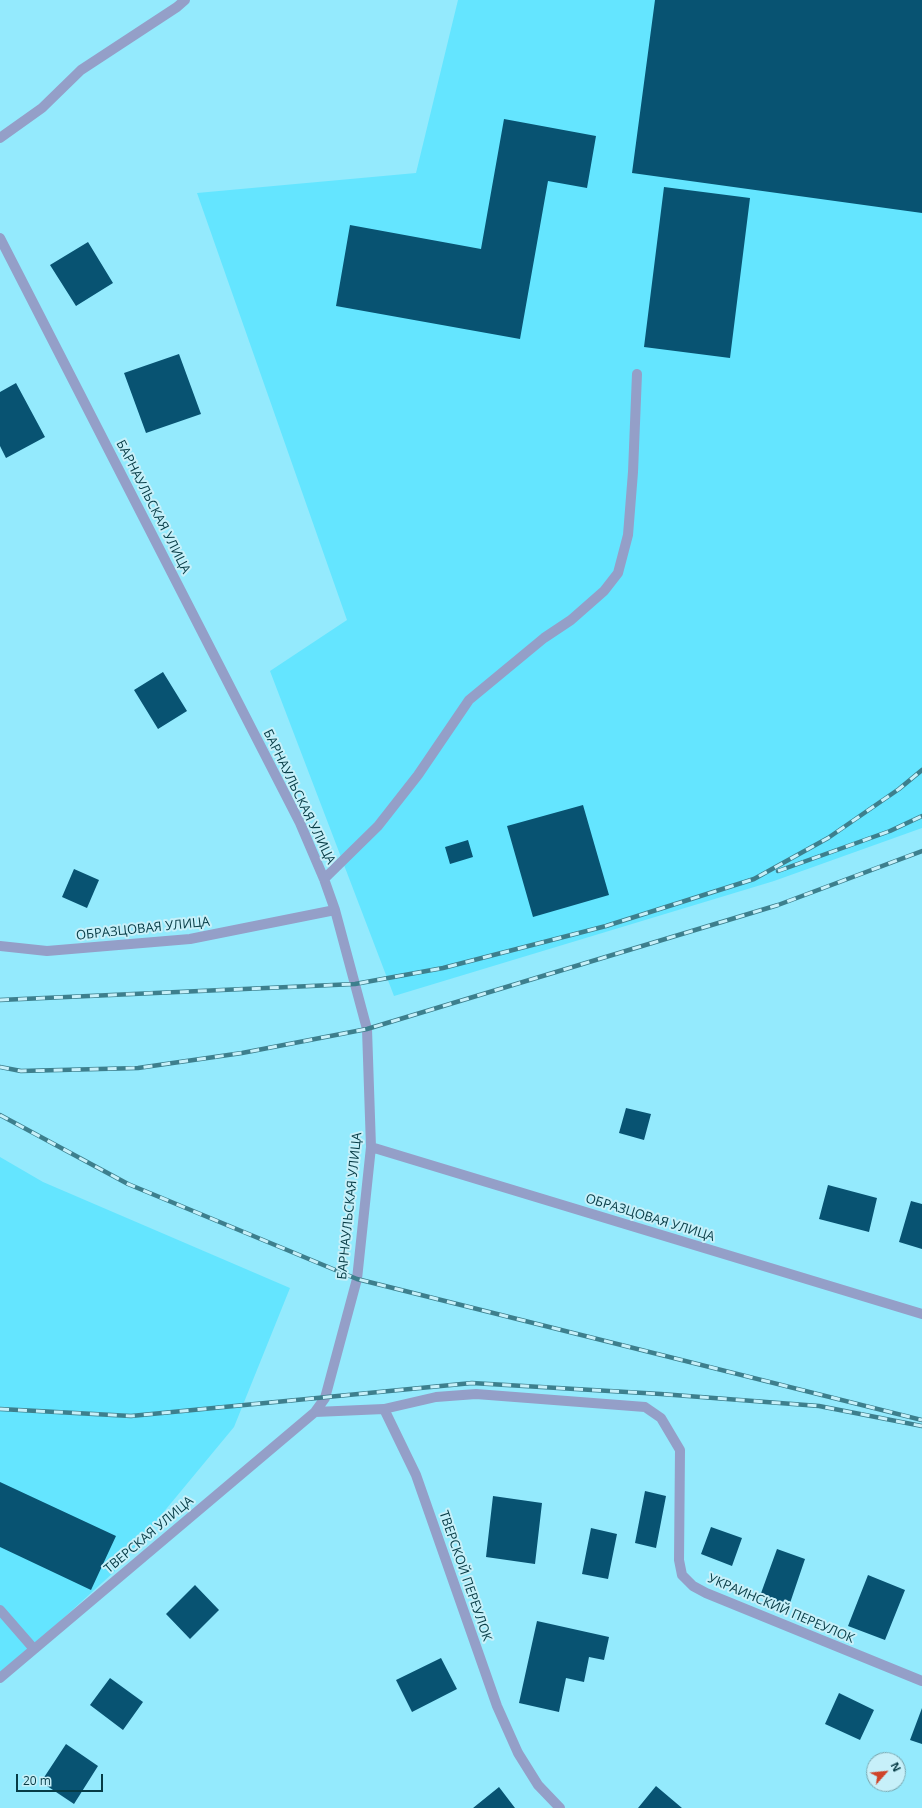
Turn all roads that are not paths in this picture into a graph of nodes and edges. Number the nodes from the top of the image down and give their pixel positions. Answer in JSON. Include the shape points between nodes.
{"nodes":[{"id":1,"x":185,"y":0,"type":"edge"},
{"id":2,"x":0,"y":138,"type":"edge"},
{"id":3,"x":0,"y":238,"type":"edge"},
{"id":4,"x":637,"y":374,"type":"dead end"},
{"id":5,"x":324,"y":878,"type":"junction"},
{"id":6,"x":335,"y":910,"type":"junction"},
{"id":7,"x":0,"y":946,"type":"edge"},
{"id":8,"x":371,"y":1147,"type":"junction"},
{"id":9,"x":922,"y":1314,"type":"edge"},
{"id":10,"x":384,"y":1409,"type":"junction"},
{"id":11,"x":315,"y":1412,"type":"junction"},
{"id":12,"x":0,"y":1610,"type":"edge"},
{"id":13,"x":34,"y":1649,"type":"junction"},
{"id":14,"x":0,"y":1678,"type":"edge"},
{"id":15,"x":922,"y":1682,"type":"edge"},
{"id":16,"x":560,"y":1808,"type":"edge"}],
"edges":[{"from":1,"to":2,"type":"street","via":[[177,8],[81,70],[42,108]]},
{"from":3,"to":5,"type":"street","name":"БАРНАУЛЬСКАЯ УЛИЦА","via":[[300,823]]},
{"from":4,"to":5,"type":"street","via":[[634,472],[628,535],[618,573],[604,590],[571,620],[544,638],[469,700],[418,775],[378,826]]},
{"from":5,"to":6,"type":"street","name":"БАРНАУЛЬСКАЯ УЛИЦА"},
{"from":6,"to":7,"type":"street","name":"ОБРАЗЦОВАЯ УЛИЦА","via":[[190,940],[47,951]]},
{"from":6,"to":8,"type":"street","name":"БАРНАУЛЬСКАЯ УЛИЦА","via":[[367,1028]]},
{"from":8,"to":9,"type":"street","name":"ОБРАЗЦОВАЯ УЛИЦА"},
{"from":8,"to":11,"type":"street","name":"БАРНАУЛЬСКАЯ УЛИЦА","via":[[357,1279],[325,1398]]},
{"from":10,"to":11,"type":"street"},
{"from":10,"to":15,"type":"street","name":"УКРАИНСКИЙ ПЕРЕУЛОК","via":[[436,1397],[476,1394],[645,1407],[661,1418],[680,1450],[679,1560],[682,1574],[693,1586]]},
{"from":10,"to":16,"type":"street","name":"ТВЕРСКОЙ ПЕРЕУЛОК","via":[[416,1475],[497,1706],[518,1753],[538,1785]]},
{"from":11,"to":13,"type":"street","name":"ТВЕРСКАЯ УЛИЦА"},
{"from":12,"to":13,"type":"street"},
{"from":13,"to":14,"type":"street","name":"ТВЕРСКАЯ УЛИЦА"}]}
